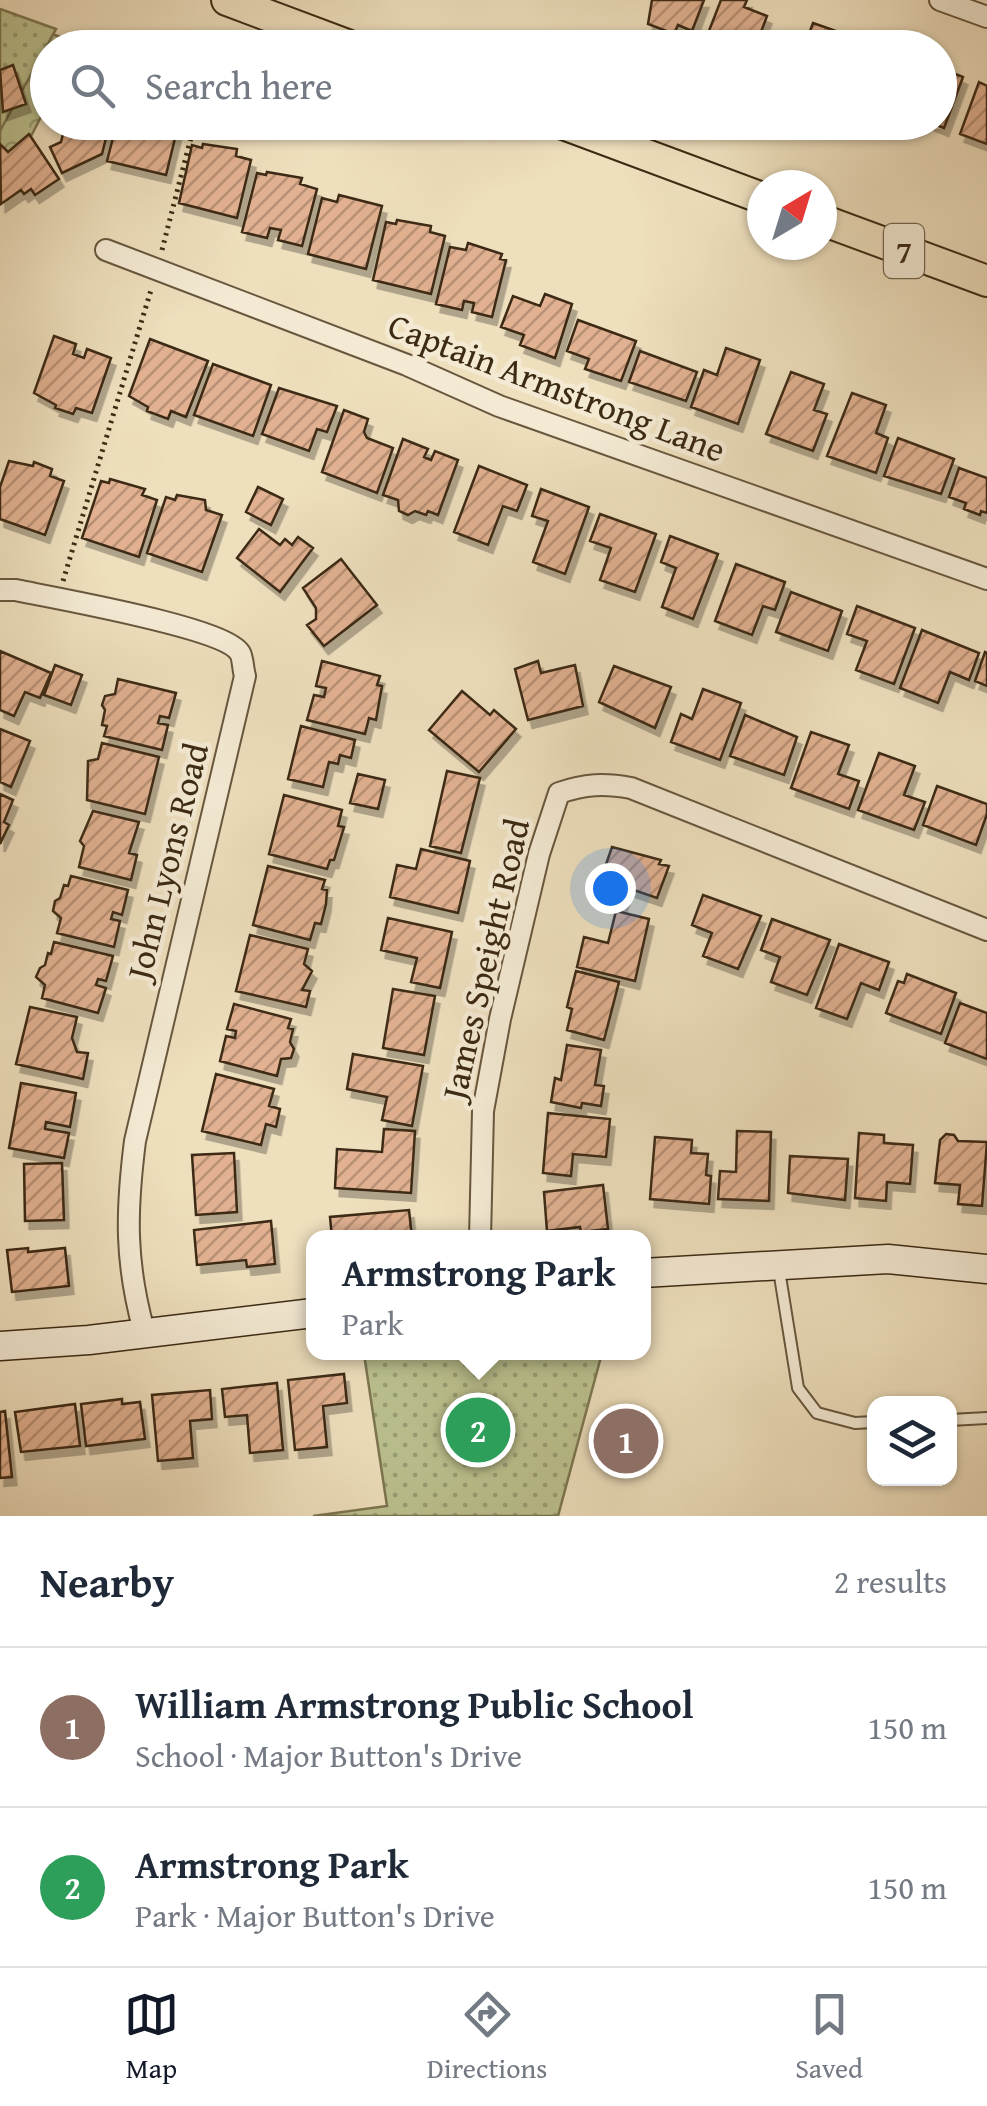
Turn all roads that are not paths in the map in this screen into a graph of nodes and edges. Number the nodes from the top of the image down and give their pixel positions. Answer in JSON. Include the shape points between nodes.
{"nodes":[{"id":1,"x":227,"y":0,"type":"edge"},
{"id":2,"x":940,"y":0,"type":"edge"},
{"id":3,"x":987,"y":17,"type":"edge"},
{"id":4,"x":307,"y":30,"type":"edge"},
{"id":5,"x":606,"y":140,"type":"edge"},
{"id":6,"x":747,"y":192,"type":"edge"},
{"id":7,"x":837,"y":226,"type":"edge"},
{"id":8,"x":106,"y":250,"type":"dead end"},
{"id":9,"x":987,"y":281,"type":"edge"},
{"id":10,"x":987,"y":579,"type":"edge"},
{"id":11,"x":0,"y":590,"type":"edge"},
{"id":12,"x":987,"y":930,"type":"edge"},
{"id":13,"x":480,"y":1230,"type":"edge"},
{"id":14,"x":778,"y":1264,"type":"junction"},
{"id":15,"x":987,"y":1270,"type":"edge"},
{"id":16,"x":651,"y":1272,"type":"edge"},
{"id":17,"x":306,"y":1314,"type":"edge"},
{"id":18,"x":144,"y":1331,"type":"junction"},
{"id":19,"x":0,"y":1346,"type":"edge"},
{"id":20,"x":987,"y":1418,"type":"edge"},
{"id":21,"x":957,"y":1420,"type":"edge"},
{"id":22,"x":867,"y":1422,"type":"edge"}],
"edges":[{"from":1,"to":4,"type":"main road"},
{"from":2,"to":3,"type":"street"},
{"from":5,"to":6,"type":"main road"},
{"from":7,"to":9,"type":"main road","number":"7"},
{"from":8,"to":10,"type":"street","name":"Captain Armstrong Lane","via":[[499,406]]},
{"from":11,"to":18,"type":"street","name":"John Lyons Road","via":[[184,626],[240,653],[245,676],[135,1141],[126,1211],[133,1294]]},
{"from":12,"to":13,"type":"street","name":"James Speight Road","via":[[630,788],[606,783],[559,793],[539,854],[482,1112]]},
{"from":14,"to":15,"type":"street","via":[[888,1259]]},
{"from":14,"to":16,"type":"street"},
{"from":14,"to":22,"type":"lane","via":[[798,1388],[818,1412]]},
{"from":17,"to":18,"type":"street"},
{"from":18,"to":19,"type":"street"},
{"from":20,"to":21,"type":"lane"}]}
